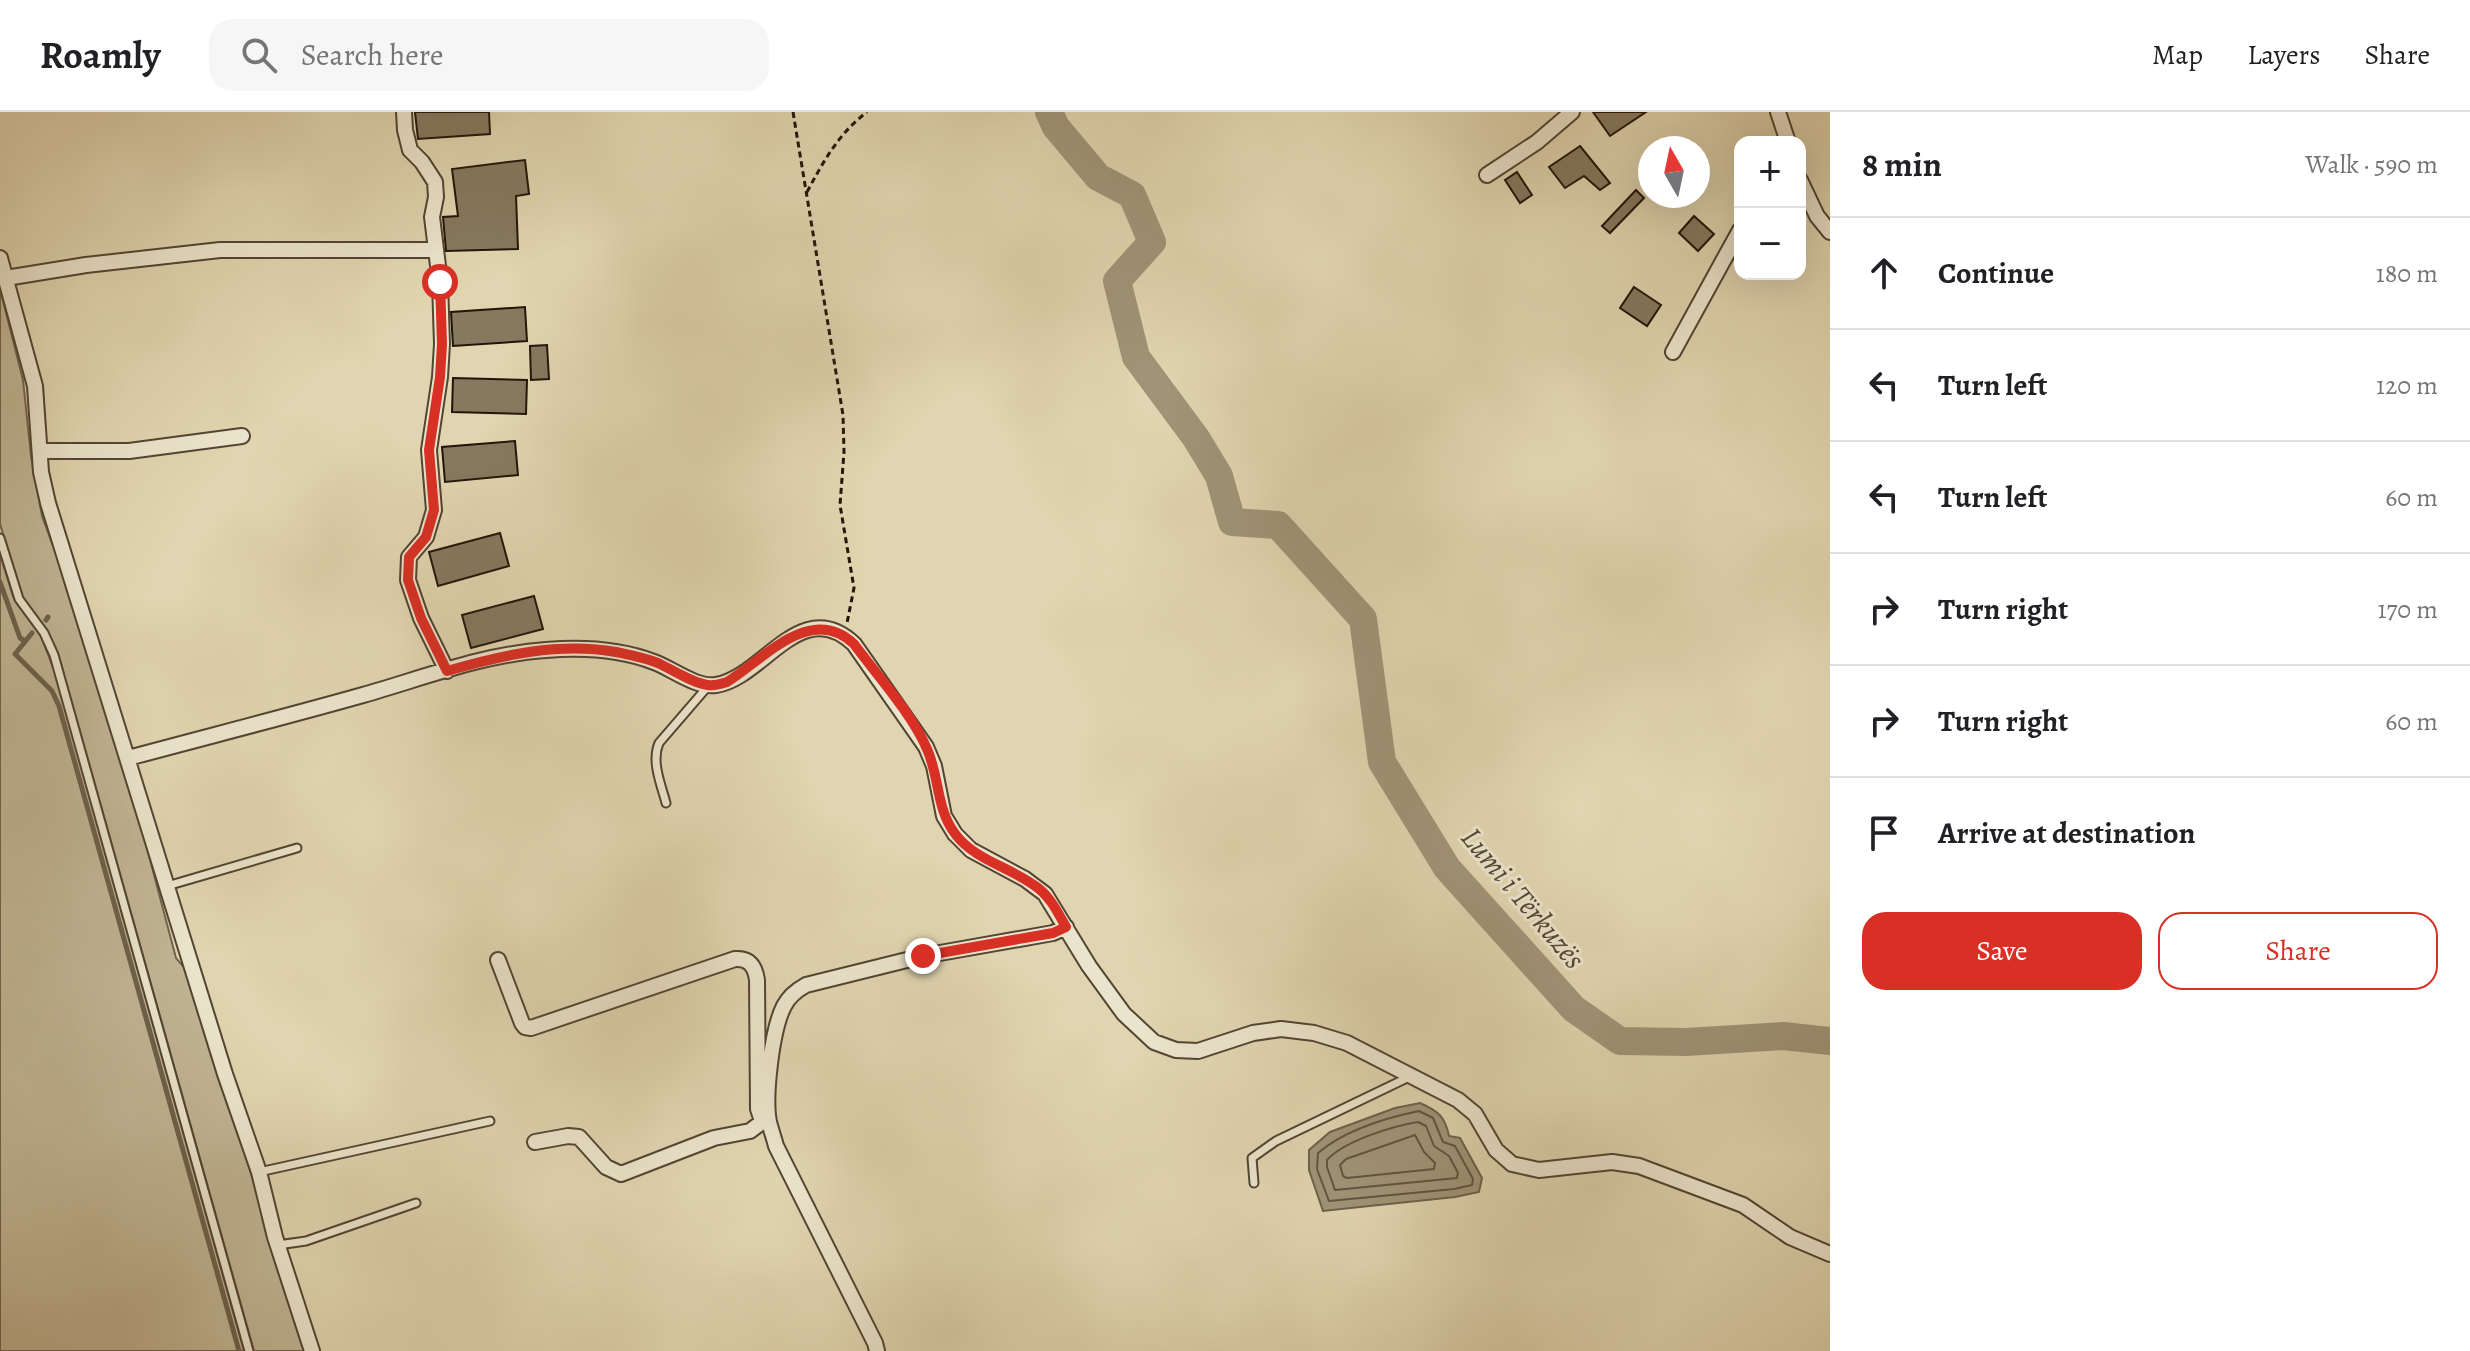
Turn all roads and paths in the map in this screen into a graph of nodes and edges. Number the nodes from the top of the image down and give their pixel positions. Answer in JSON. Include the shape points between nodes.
{"nodes":[{"id":1,"x":404,"y":112,"type":"edge"},
{"id":2,"x":793,"y":112,"type":"edge"},
{"id":3,"x":867,"y":112,"type":"edge"},
{"id":4,"x":1572,"y":112,"type":"edge"},
{"id":5,"x":1778,"y":112,"type":"edge"},
{"id":6,"x":1786,"y":136,"type":"edge"},
{"id":7,"x":1487,"y":175,"type":"dead end"},
{"id":8,"x":807,"y":192,"type":"junction"},
{"id":9,"x":1806,"y":193,"type":"edge"},
{"id":10,"x":1830,"y":232,"type":"edge"},
{"id":11,"x":1734,"y":241,"type":"edge"},
{"id":12,"x":436,"y":250,"type":"junction"},
{"id":13,"x":0,"y":258,"type":"edge"},
{"id":14,"x":6,"y":278,"type":"junction"},
{"id":15,"x":1673,"y":352,"type":"dead end"},
{"id":16,"x":242,"y":436,"type":"dead end"},
{"id":17,"x":40,"y":451,"type":"junction"},
{"id":18,"x":0,"y":538,"type":"edge"},
{"id":19,"x":844,"y":635,"type":"junction"},
{"id":20,"x":447,"y":671,"type":"junction"},
{"id":21,"x":709,"y":685,"type":"junction"},
{"id":22,"x":128,"y":758,"type":"junction"},
{"id":23,"x":666,"y":803,"type":"dead end"},
{"id":24,"x":297,"y":848,"type":"dead end"},
{"id":25,"x":167,"y":886,"type":"junction"},
{"id":26,"x":1066,"y":927,"type":"junction"},
{"id":27,"x":498,"y":960,"type":"dead end"},
{"id":28,"x":1413,"y":1075,"type":"junction"},
{"id":29,"x":490,"y":1121,"type":"dead end"},
{"id":30,"x":766,"y":1122,"type":"junction"},
{"id":31,"x":535,"y":1142,"type":"dead end"},
{"id":32,"x":259,"y":1172,"type":"junction"},
{"id":33,"x":1254,"y":1183,"type":"dead end"},
{"id":34,"x":416,"y":1203,"type":"dead end"},
{"id":35,"x":278,"y":1245,"type":"junction"},
{"id":36,"x":1830,"y":1254,"type":"edge"},
{"id":37,"x":249,"y":1351,"type":"edge"},
{"id":38,"x":312,"y":1351,"type":"edge"},
{"id":39,"x":877,"y":1351,"type":"edge"}],
"edges":[{"from":1,"to":12,"type":"street","via":[[410,150],[435,182]]},
{"from":2,"to":8,"type":"path"},
{"from":3,"to":8,"type":"path","via":[[832,147]]},
{"from":4,"to":7,"type":"street"},
{"from":5,"to":6,"type":"street"},
{"from":8,"to":19,"type":"path","via":[[843,415],[840,505],[854,588]]},
{"from":9,"to":10,"type":"street"},
{"from":11,"to":15,"type":"street"},
{"from":12,"to":14,"type":"street","via":[[220,250]]},
{"from":12,"to":20,"type":"street","via":[[442,344],[429,450],[434,510],[426,537],[409,557],[408,580]]},
{"from":13,"to":14,"type":"street"},
{"from":14,"to":17,"type":"street","via":[[35,386]]},
{"from":16,"to":17,"type":"street","via":[[129,451]]},
{"from":17,"to":22,"type":"street","via":[[48,503]]},
{"from":18,"to":37,"type":"lane","via":[[19,599],[54,655]]},
{"from":19,"to":21,"type":"street","via":[[829,628],[807,630],[727,682]]},
{"from":19,"to":26,"type":"street","via":[[920,735],[934,766],[944,816],[955,834],[971,850],[1037,887]]},
{"from":20,"to":21,"type":"street","via":[[524,652],[588,649],[654,662]]},
{"from":20,"to":22,"type":"street"},
{"from":21,"to":23,"type":"lane","via":[[656,751]]},
{"from":22,"to":25,"type":"street"},
{"from":24,"to":25,"type":"lane"},
{"from":25,"to":32,"type":"street"},
{"from":26,"to":28,"type":"street","via":[[1124,1014],[1165,1047],[1198,1051],[1253,1033],[1296,1030],[1347,1043]]},
{"from":26,"to":30,"type":"street","via":[[923,956],[806,985],[792,994],[774,1038]]},
{"from":27,"to":30,"type":"street","via":[[522,1023],[531,1028],[735,959],[748,962],[757,980],[758,1109]]},
{"from":28,"to":33,"type":"lane","via":[[1276,1141],[1252,1158]]},
{"from":28,"to":36,"type":"street","via":[[1475,1114],[1496,1150],[1512,1164],[1539,1170],[1612,1162],[1639,1166],[1743,1205],[1790,1237]]},
{"from":29,"to":32,"type":"lane"},
{"from":30,"to":31,"type":"street","via":[[621,1174],[606,1167],[579,1137]]},
{"from":30,"to":39,"type":"street"},
{"from":32,"to":35,"type":"street"},
{"from":34,"to":35,"type":"lane","via":[[306,1241]]},
{"from":35,"to":38,"type":"street"}]}
